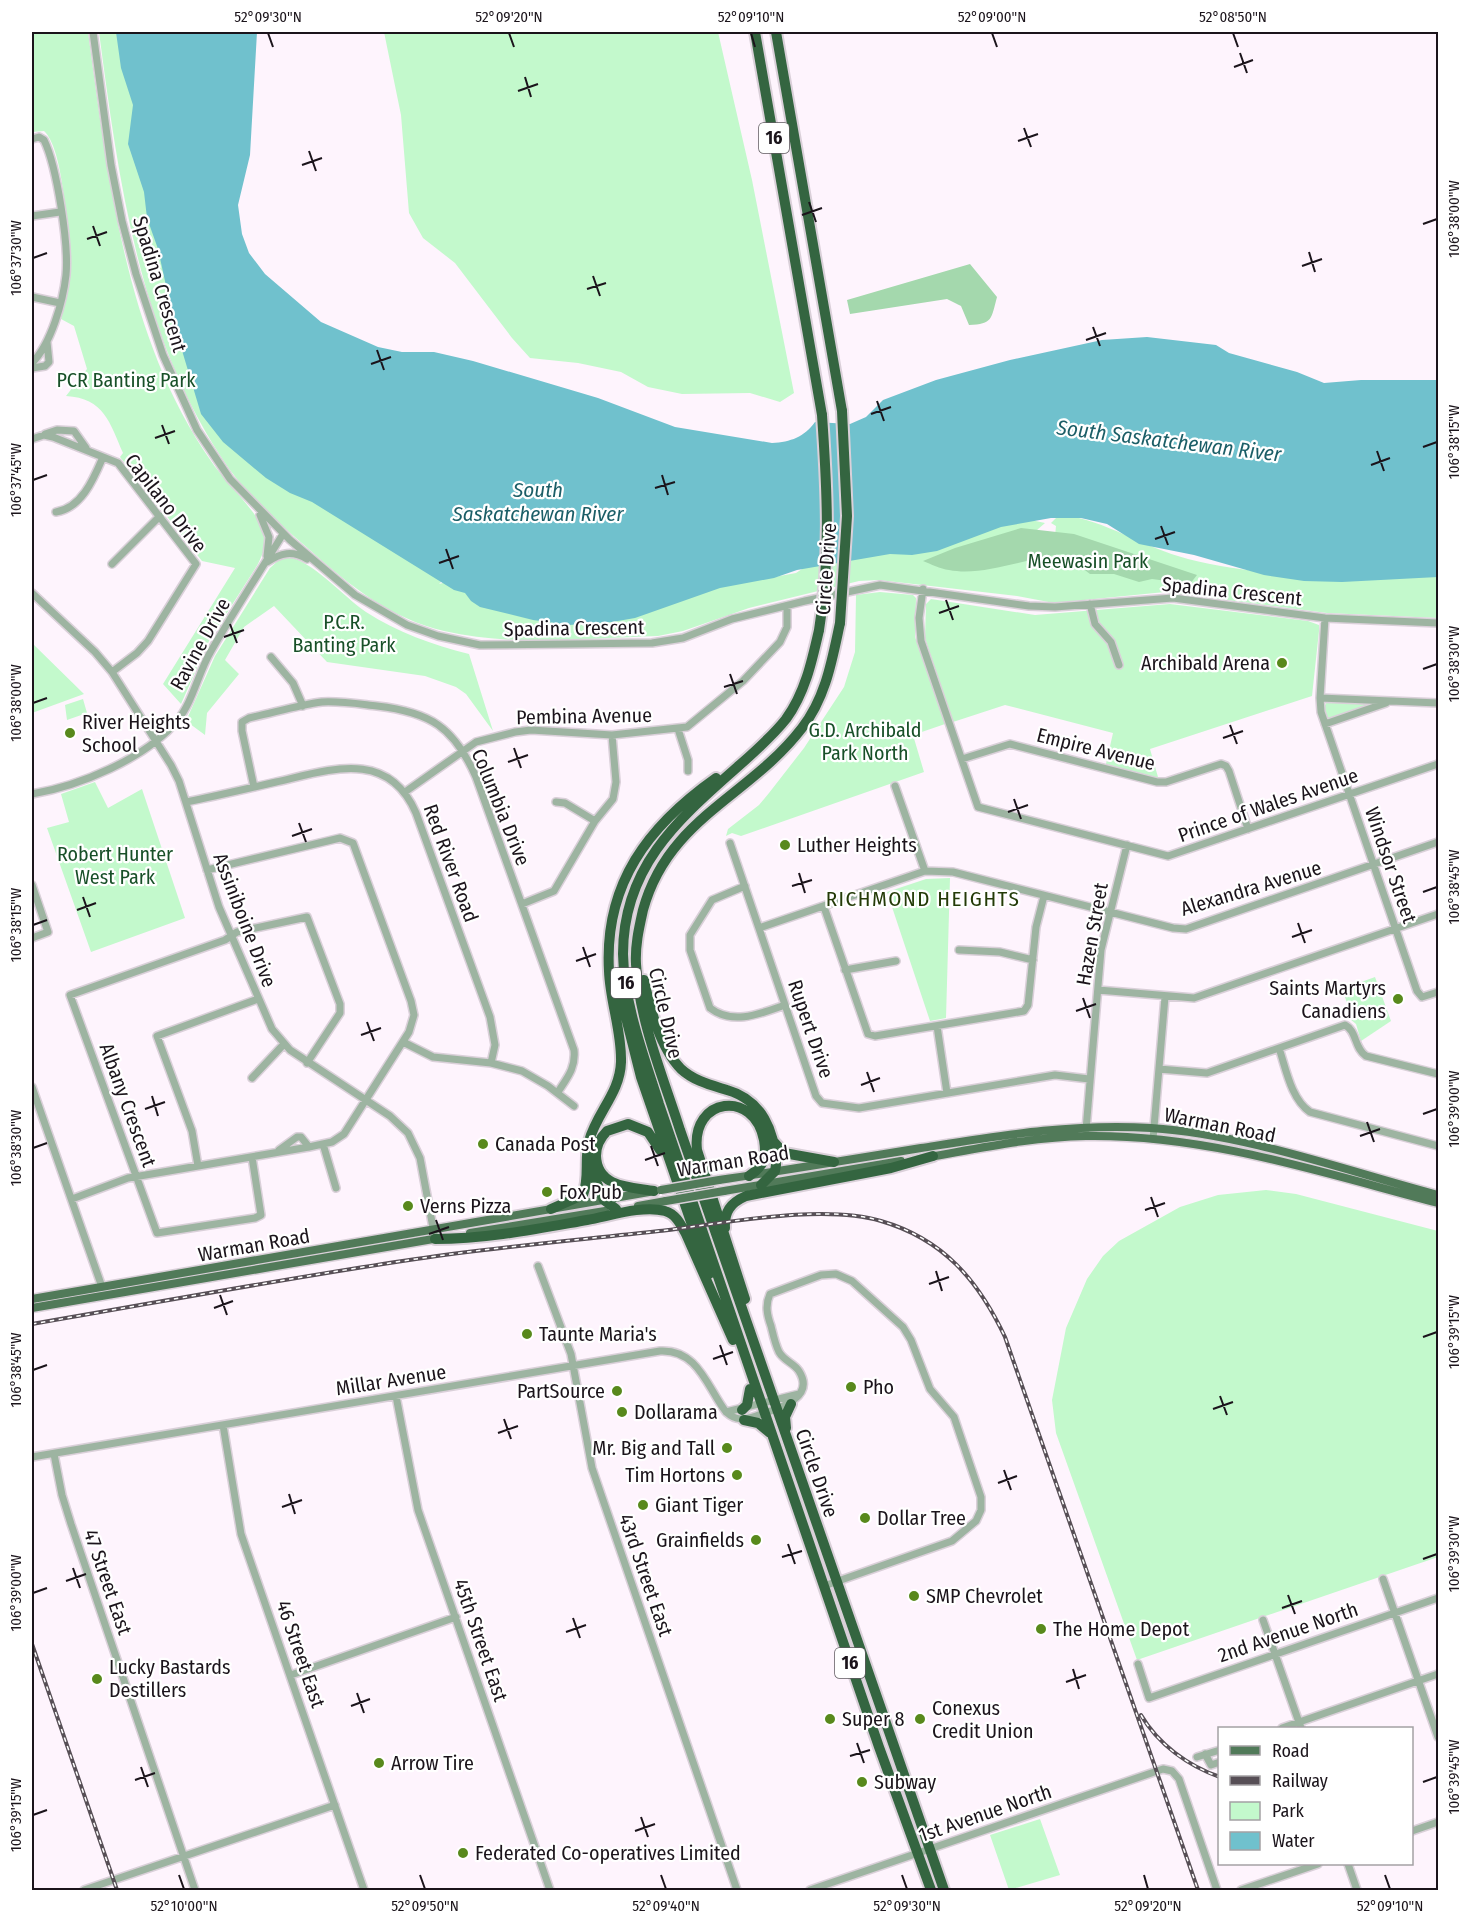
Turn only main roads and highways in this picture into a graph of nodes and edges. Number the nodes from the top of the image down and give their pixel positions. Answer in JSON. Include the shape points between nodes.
{"nodes":[{"id":1,"x":755,"y":32,"type":"edge"},
{"id":2,"x":776,"y":32,"type":"edge"},
{"id":3,"x":782,"y":32,"type":"edge"},
{"id":4,"x":784,"y":73,"type":"junction"},
{"id":5,"x":760,"y":747,"type":"junction"},
{"id":6,"x":615,"y":908,"type":"junction"},
{"id":7,"x":636,"y":963,"type":"junction"},
{"id":8,"x":1086,"y":1132,"type":"junction"},
{"id":9,"x":772,"y":1139,"type":"junction"},
{"id":10,"x":587,"y":1155,"type":"junction"},
{"id":11,"x":933,"y":1156,"type":"junction"},
{"id":12,"x":834,"y":1162,"type":"junction"},
{"id":13,"x":775,"y":1171,"type":"junction"},
{"id":14,"x":749,"y":1176,"type":"junction"},
{"id":15,"x":760,"y":1185,"type":"junction"},
{"id":16,"x":658,"y":1191,"type":"junction"},
{"id":17,"x":1438,"y":1195,"type":"edge"},
{"id":18,"x":604,"y":1200,"type":"junction"},
{"id":19,"x":1438,"y":1203,"type":"edge"},
{"id":20,"x":551,"y":1209,"type":"junction"},
{"id":21,"x":616,"y":1209,"type":"junction"},
{"id":22,"x":434,"y":1234,"type":"junction"},
{"id":23,"x":697,"y":1239,"type":"junction"},
{"id":24,"x":729,"y":1249,"type":"junction"},
{"id":25,"x":102,"y":1287,"type":"junction"},
{"id":26,"x":32,"y":1299,"type":"edge"},
{"id":27,"x":36,"y":1307,"type":"edge"},
{"id":28,"x":733,"y":1340,"type":"junction"},
{"id":29,"x":761,"y":1364,"type":"junction"},
{"id":30,"x":750,"y":1389,"type":"junction"},
{"id":31,"x":791,"y":1404,"type":"road end"},
{"id":32,"x":761,"y":1408,"type":"junction"},
{"id":33,"x":771,"y":1434,"type":"junction"},
{"id":34,"x":788,"y":1446,"type":"junction"},
{"id":35,"x":923,"y":1851,"type":"junction"},
{"id":36,"x":931,"y":1890,"type":"edge"},
{"id":37,"x":944,"y":1890,"type":"edge"}],
"edges":[{"from":1,"to":5,"type":"highway","name":"Circle Drive","number":"16","bridge":true,"via":[[822,415],[828,506],[824,595],[808,677],[786,719]]},
{"from":2,"to":4,"type":"highway","name":"Circle Drive","number":"16"},
{"from":3,"to":4,"type":"highway"},
{"from":4,"to":7,"type":"highway","name":"Circle Drive","number":"16","bridge":true,"via":[[842,411],[847,516],[840,623],[829,678],[802,728],[772,760],[677,842],[660,868],[646,899]]},
{"from":5,"to":6,"type":"highway","via":[[670,813],[636,858]]},
{"from":5,"to":32,"type":"highway","name":"Circle Drive","number":"16","via":[[700,800],[652,853],[630,902],[623,955],[631,1006],[650,1075]]},
{"from":6,"to":10,"type":"highway","via":[[609,971],[621,1053],[620,1072],[615,1091],[592,1133]]},
{"from":6,"to":23,"type":"highway","via":[[614,957],[623,1011],[654,1118]]},
{"from":7,"to":9,"type":"highway","via":[[676,1063],[694,1078],[753,1102],[766,1120]]},
{"from":7,"to":29,"type":"highway","name":"Circle Drive","number":"16","via":[[641,1002],[657,1057]]},
{"from":8,"to":11,"type":"main road","name":"Warman Road"},
{"from":8,"to":12,"type":"main road","name":"Warman Road","via":[[996,1135]]},
{"from":8,"to":17,"type":"main road","name":"Warman Road","via":[[1153,1128],[1230,1140]]},
{"from":8,"to":19,"type":"main road","name":"Warman Road","via":[[1207,1145]]},
{"from":9,"to":12,"type":"highway","via":[[784,1154]]},
{"from":9,"to":13,"type":"highway"},
{"from":10,"to":18,"type":"highway"},
{"from":10,"to":20,"type":"highway","via":[[583,1195]]},
{"from":11,"to":15,"type":"main road","name":"Warman Road"},
{"from":11,"to":24,"type":"highway","via":[[740,1198],[731,1204],[724,1218]]},
{"from":12,"to":13,"type":"main road","name":"Warman Road"},
{"from":13,"to":14,"type":"main road","name":"Warman Road"},
{"from":13,"to":15,"type":"highway"},
{"from":14,"to":16,"type":"main road","name":"Warman Road","bridge":true},
{"from":14,"to":24,"type":"highway","via":[[762,1167],[765,1158],[758,1123],[750,1113],[735,1106],[709,1112],[698,1127],[697,1150]]},
{"from":15,"to":21,"type":"main road","name":"Warman Road","bridge":true},
{"from":16,"to":18,"type":"main road","name":"Warman Road"},
{"from":16,"to":23,"type":"highway","via":[[618,1185],[602,1175],[596,1153],[599,1140],[607,1131],[632,1124],[652,1135]]},
{"from":18,"to":20,"type":"main road","name":"Warman Road"},
{"from":18,"to":21,"type":"highway"},
{"from":20,"to":22,"type":"main road","name":"Warman Road"},
{"from":21,"to":22,"type":"main road","name":"Warman Road"},
{"from":22,"to":25,"type":"main road","name":"Warman Road"},
{"from":22,"to":27,"type":"main road","name":"Warman Road"},
{"from":22,"to":28,"type":"highway","via":[[506,1234],[637,1212],[668,1212],[686,1234]]},
{"from":23,"to":28,"type":"highway"},
{"from":24,"to":29,"type":"highway"},
{"from":25,"to":26,"type":"main road","name":"Warman Road"},
{"from":25,"to":27,"type":"main road","via":[[94,1293]]},
{"from":28,"to":30,"type":"highway"},
{"from":29,"to":34,"type":"highway","name":"Circle Drive","number":"16"},
{"from":30,"to":32,"type":"highway"},
{"from":30,"to":33,"type":"highway","via":[[743,1415]]},
{"from":31,"to":34,"type":"highway","via":[[785,1417]]},
{"from":32,"to":33,"type":"highway","name":"Circle Drive","number":"16"},
{"from":33,"to":35,"type":"highway","name":"Circle Drive","number":"16"},
{"from":34,"to":35,"type":"highway","name":"Circle Drive","number":"16"},
{"from":35,"to":36,"type":"highway","name":"Circle Drive","number":"16"},
{"from":35,"to":37,"type":"highway","name":"Circle Drive","number":"16"}]}
